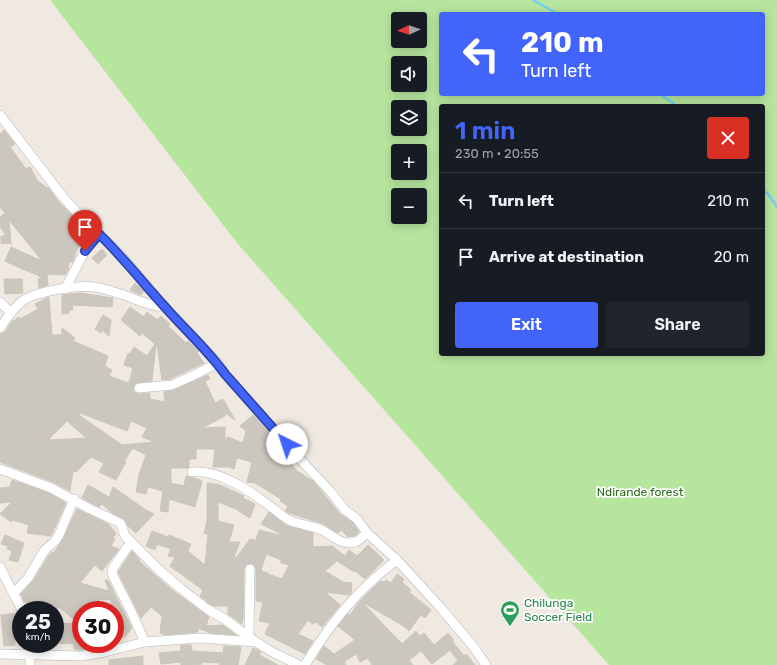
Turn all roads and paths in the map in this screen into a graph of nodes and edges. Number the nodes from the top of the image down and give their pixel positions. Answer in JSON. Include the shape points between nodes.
{"nodes":[{"id":1,"x":0,"y":115,"type":"edge"},
{"id":2,"x":99,"y":234,"type":"junction"},
{"id":3,"x":65,"y":289,"type":"junction"},
{"id":4,"x":0,"y":302,"type":"edge"},
{"id":5,"x":165,"y":307,"type":"junction"},
{"id":6,"x":10,"y":312,"type":"junction"},
{"id":7,"x":0,"y":328,"type":"edge"},
{"id":8,"x":218,"y":363,"type":"junction"},
{"id":9,"x":139,"y":388,"type":"dead end"},
{"id":10,"x":0,"y":469,"type":"edge"},
{"id":11,"x":192,"y":472,"type":"dead end"},
{"id":12,"x":74,"y":499,"type":"junction"},
{"id":13,"x":367,"y":534,"type":"junction"},
{"id":14,"x":131,"y":542,"type":"junction"},
{"id":15,"x":397,"y":560,"type":"junction"},
{"id":16,"x":0,"y":567,"type":"edge"},
{"id":17,"x":250,"y":569,"type":"dead end"},
{"id":18,"x":13,"y":594,"type":"junction"},
{"id":19,"x":17,"y":601,"type":"edge"},
{"id":20,"x":252,"y":639,"type":"junction"},
{"id":21,"x":145,"y":642,"type":"junction"},
{"id":22,"x":0,"y":654,"type":"edge"},
{"id":23,"x":29,"y":655,"type":"junction"},
{"id":24,"x":30,"y":665,"type":"edge"},
{"id":25,"x":299,"y":665,"type":"edge"},
{"id":26,"x":305,"y":665,"type":"edge"},
{"id":27,"x":486,"y":665,"type":"edge"}],
"edges":[{"from":1,"to":2,"type":"street","via":[[63,197]]},
{"from":2,"to":3,"type":"street","via":[[85,251]]},
{"from":2,"to":5,"type":"street","via":[[120,254]]},
{"from":3,"to":5,"type":"street","via":[[96,287],[143,303]]},
{"from":3,"to":6,"type":"street","via":[[28,298]]},
{"from":4,"to":6,"type":"street"},
{"from":5,"to":8,"type":"street"},
{"from":6,"to":7,"type":"street"},
{"from":8,"to":9,"type":"street","via":[[172,385]]},
{"from":8,"to":13,"type":"street","via":[[345,510],[357,519]]},
{"from":10,"to":12,"type":"street"},
{"from":11,"to":13,"type":"street","via":[[209,474],[230,482],[253,494],[290,520],[318,528],[347,544]]},
{"from":12,"to":14,"type":"street","via":[[122,524],[125,536]]},
{"from":12,"to":18,"type":"street","via":[[59,535]]},
{"from":13,"to":15,"type":"street"},
{"from":14,"to":20,"type":"street","via":[[180,588]]},
{"from":14,"to":21,"type":"street","via":[[113,568],[113,576]]},
{"from":15,"to":26,"type":"street","via":[[375,577],[348,604],[322,637]]},
{"from":15,"to":27,"type":"street","via":[[440,607]]},
{"from":16,"to":18,"type":"street"},
{"from":17,"to":20,"type":"street"},
{"from":18,"to":19,"type":"street"},
{"from":20,"to":21,"type":"street","via":[[200,638]]},
{"from":20,"to":25,"type":"street"},
{"from":21,"to":23,"type":"street","via":[[81,656]]},
{"from":22,"to":23,"type":"street"},
{"from":23,"to":24,"type":"street"}]}
